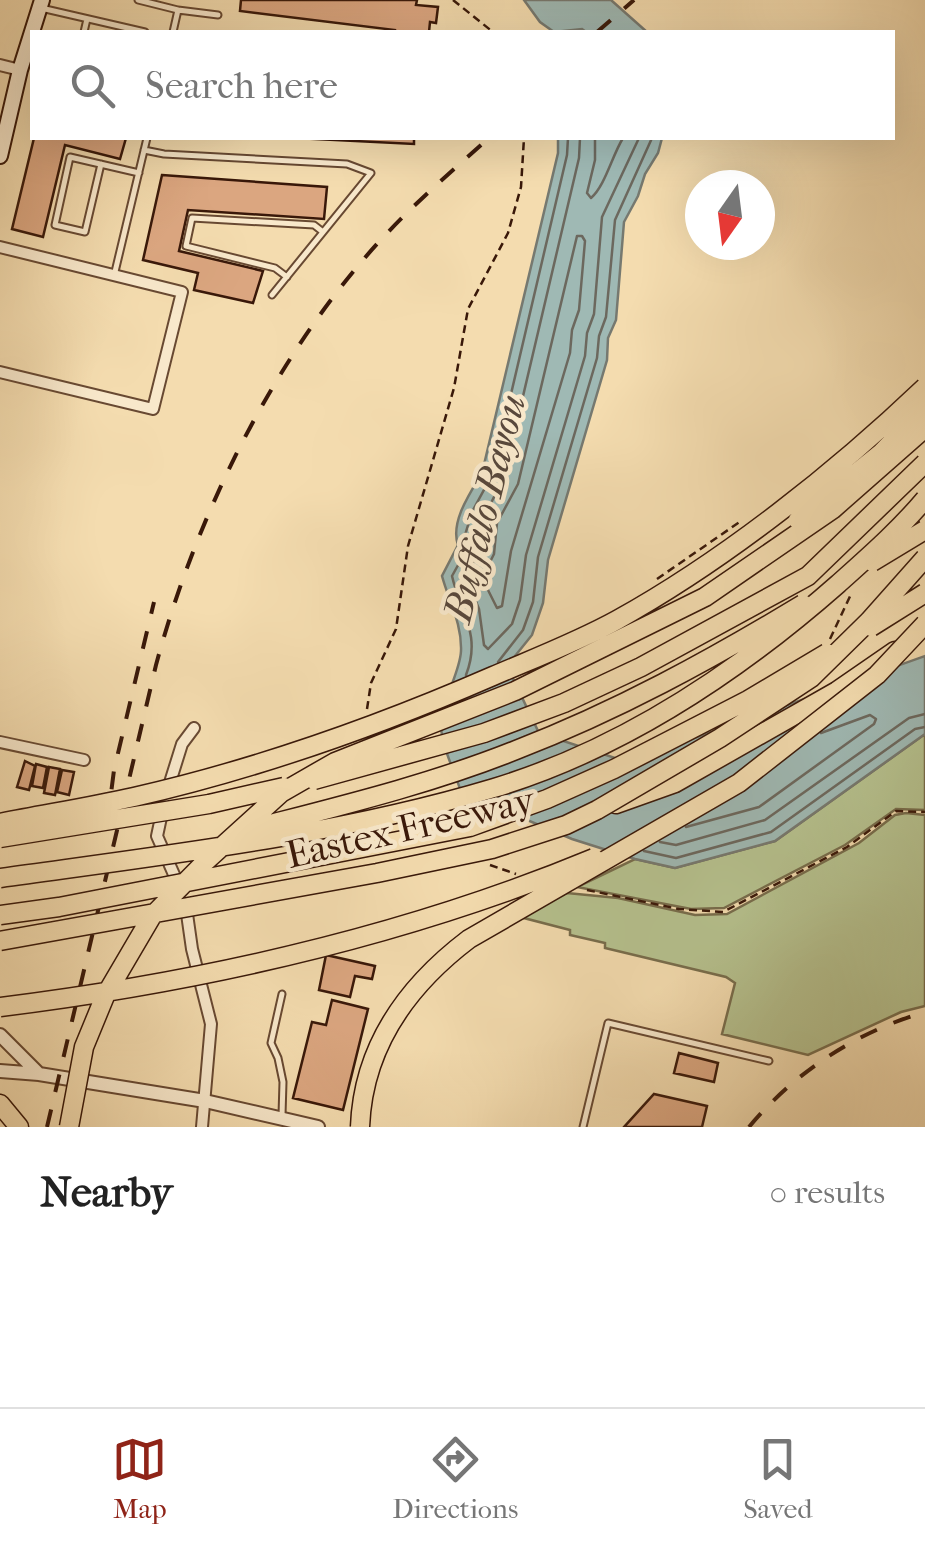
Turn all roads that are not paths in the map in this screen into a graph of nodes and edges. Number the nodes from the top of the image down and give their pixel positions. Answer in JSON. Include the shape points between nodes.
{"nodes":[{"id":1,"x":138,"y":0,"type":"edge"},
{"id":2,"x":40,"y":4,"type":"edge"},
{"id":3,"x":178,"y":10,"type":"junction"},
{"id":4,"x":218,"y":15,"type":"dead end"},
{"id":5,"x":88,"y":19,"type":"junction"},
{"id":6,"x":34,"y":30,"type":"edge"},
{"id":7,"x":85,"y":30,"type":"edge"},
{"id":8,"x":136,"y":30,"type":"edge"},
{"id":9,"x":173,"y":30,"type":"edge"},
{"id":10,"x":30,"y":47,"type":"edge"},
{"id":11,"x":0,"y":66,"type":"edge"},
{"id":12,"x":22,"y":81,"type":"edge"},
{"id":13,"x":0,"y":84,"type":"edge"},
{"id":14,"x":146,"y":140,"type":"edge"},
{"id":15,"x":144,"y":150,"type":"junction"},
{"id":16,"x":0,"y":156,"type":"edge"},
{"id":17,"x":101,"y":164,"type":"junction"},
{"id":18,"x":138,"y":173,"type":"junction"},
{"id":19,"x":323,"y":232,"type":"junction"},
{"id":20,"x":0,"y":247,"type":"edge"},
{"id":21,"x":114,"y":276,"type":"junction"},
{"id":22,"x":286,"y":277,"type":"junction"},
{"id":23,"x":272,"y":295,"type":"dead end"},
{"id":24,"x":0,"y":372,"type":"edge"},
{"id":25,"x":925,"y":388,"type":"edge"},
{"id":26,"x":925,"y":408,"type":"edge"},
{"id":27,"x":925,"y":428,"type":"edge"},
{"id":28,"x":925,"y":463,"type":"edge"},
{"id":29,"x":925,"y":499,"type":"edge"},
{"id":30,"x":925,"y":530,"type":"edge"},
{"id":31,"x":925,"y":558,"type":"edge"},
{"id":32,"x":925,"y":593,"type":"edge"},
{"id":33,"x":675,"y":610,"type":"junction"},
{"id":34,"x":925,"y":627,"type":"edge"},
{"id":35,"x":194,"y":728,"type":"dead end"},
{"id":36,"x":0,"y":742,"type":"edge"},
{"id":37,"x":84,"y":760,"type":"dead end"},
{"id":38,"x":597,"y":810,"type":"junction"},
{"id":39,"x":0,"y":823,"type":"edge"},
{"id":40,"x":667,"y":826,"type":"junction"},
{"id":41,"x":0,"y":838,"type":"edge"},
{"id":42,"x":154,"y":855,"type":"junction"},
{"id":43,"x":0,"y":878,"type":"edge"},
{"id":44,"x":0,"y":914,"type":"edge"},
{"id":45,"x":0,"y":942,"type":"edge"},
{"id":46,"x":282,"y":994,"type":"dead end"},
{"id":47,"x":0,"y":1007,"type":"edge"},
{"id":48,"x":0,"y":1035,"type":"edge"},
{"id":49,"x":770,"y":1061,"type":"dead end"},
{"id":50,"x":4,"y":1072,"type":"edge"},
{"id":51,"x":39,"y":1074,"type":"junction"},
{"id":52,"x":205,"y":1101,"type":"junction"},
{"id":53,"x":0,"y":1104,"type":"edge"},
{"id":54,"x":273,"y":1120,"type":"edge"},
{"id":55,"x":297,"y":1125,"type":"edge"},
{"id":56,"x":18,"y":1127,"type":"edge"},
{"id":57,"x":68,"y":1127,"type":"edge"},
{"id":58,"x":202,"y":1127,"type":"edge"},
{"id":59,"x":318,"y":1127,"type":"edge"},
{"id":60,"x":360,"y":1127,"type":"edge"},
{"id":61,"x":583,"y":1127,"type":"edge"}],
"edges":[{"from":1,"to":3,"type":"lane"},
{"from":2,"to":5,"type":"lane"},
{"from":2,"to":6,"type":"main road"},
{"from":3,"to":4,"type":"lane"},
{"from":3,"to":9,"type":"lane"},
{"from":5,"to":7,"type":"lane"},
{"from":5,"to":8,"type":"lane"},
{"from":10,"to":12,"type":"main road"},
{"from":11,"to":12,"type":"street"},
{"from":12,"to":13,"type":"street"},
{"from":12,"to":16,"type":"main road"},
{"from":14,"to":15,"type":"lane"},
{"from":15,"to":18,"type":"lane"},
{"from":15,"to":19,"type":"lane","via":[[348,164],[371,173]]},
{"from":17,"to":17,"type":"lane","via":[[70,157],[54,225],[85,232]]},
{"from":17,"to":18,"type":"lane"},
{"from":18,"to":21,"type":"lane"},
{"from":19,"to":22,"type":"lane"},
{"from":19,"to":22,"type":"lane","via":[[314,225],[192,218],[186,246],[275,268]]},
{"from":20,"to":21,"type":"street"},
{"from":21,"to":24,"type":"street","via":[[182,292],[153,409]]},
{"from":22,"to":23,"type":"lane"},
{"from":25,"to":39,"type":"highway","bridge":true,"via":[[855,454],[763,523],[653,599],[568,644],[439,700],[288,753],[136,797]]},
{"from":26,"to":33,"type":"highway","bridge":true,"via":[[824,500]]},
{"from":27,"to":33,"type":"highway","bridge":true,"via":[[833,509],[705,597]]},
{"from":28,"to":41,"type":"highway","bridge":true,"via":[[808,576],[564,703],[347,773],[209,804]]},
{"from":29,"to":42,"type":"highway","name":"Eastex Freeway","bridge":true,"via":[[790,626],[712,684],[584,753],[497,787],[410,810]]},
{"from":30,"to":42,"type":"highway","bridge":true,"via":[[668,682],[513,752]]},
{"from":31,"to":38,"type":"highway","name":"Eastex Freeway","bridge":true,"via":[[811,678]]},
{"from":32,"to":44,"type":"highway","bridge":true,"via":[[731,709],[547,799],[470,827]]},
{"from":33,"to":57,"type":"highway","bridge":true,"via":[[515,691],[335,762],[281,792],[152,916],[105,996],[84,1048]]},
{"from":34,"to":38,"type":"highway","bridge":true,"via":[[836,691],[676,783]]},
{"from":34,"to":40,"type":"highway","bridge":true,"via":[[814,727]]},
{"from":35,"to":52,"type":"street","via":[[171,772],[157,836],[185,904],[211,1024]]},
{"from":36,"to":37,"type":"street"},
{"from":38,"to":45,"type":"highway","name":"Eastex Freeway","bridge":true,"via":[[492,849]]},
{"from":40,"to":47,"type":"highway","bridge":true,"via":[[457,911],[254,964]]},
{"from":40,"to":60,"type":"highway","bridge":true,"via":[[469,939],[418,982],[382,1037],[364,1083]]},
{"from":42,"to":43,"type":"highway","name":"Eastex Freeway","bridge":true},
{"from":46,"to":54,"type":"lane","via":[[271,1043],[285,1104]]},
{"from":48,"to":51,"type":"street"},
{"from":49,"to":61,"type":"lane","via":[[608,1022]]},
{"from":50,"to":51,"type":"street"},
{"from":51,"to":52,"type":"street"},
{"from":52,"to":54,"type":"street"},
{"from":52,"to":58,"type":"street"},
{"from":53,"to":56,"type":"highway"},
{"from":54,"to":55,"type":"street"},
{"from":55,"to":59,"type":"street"}]}
